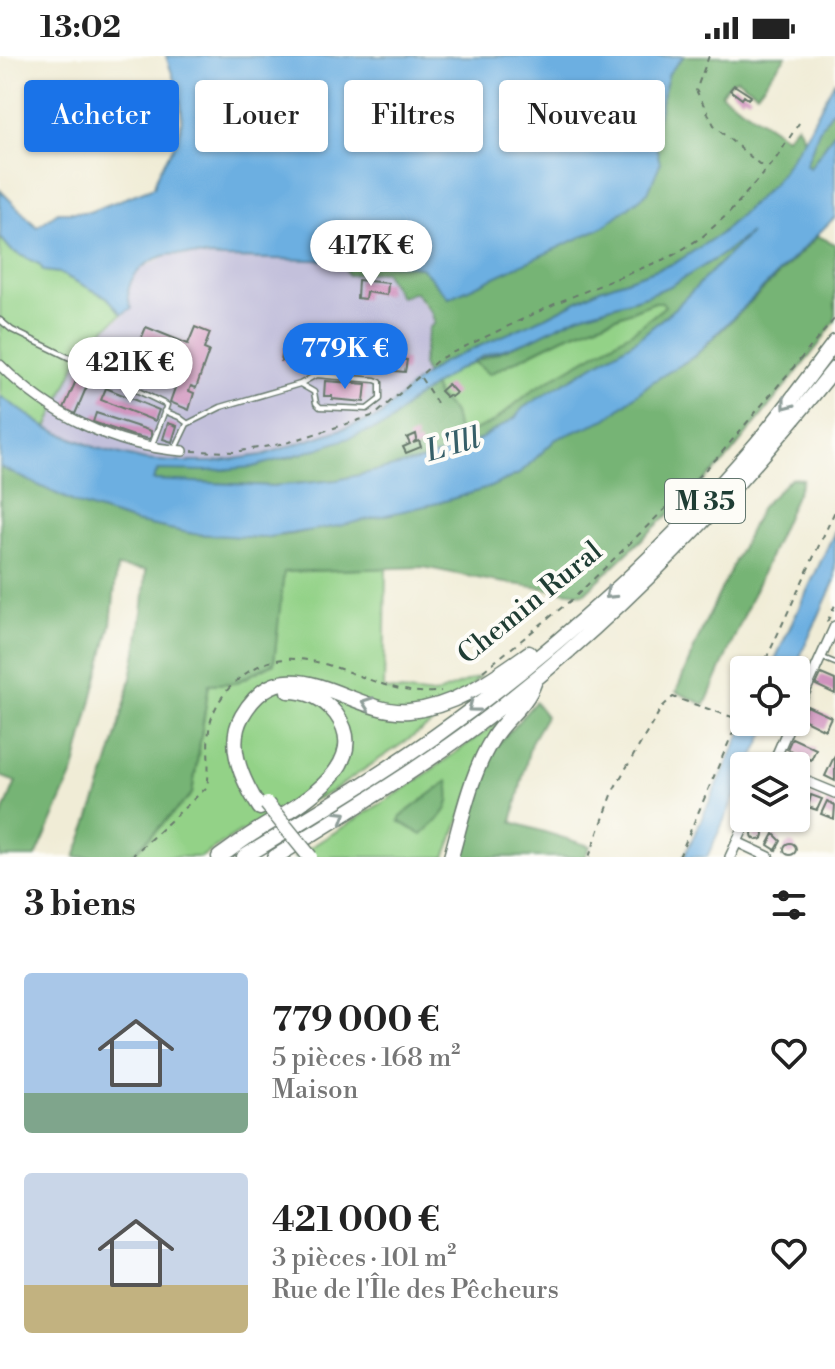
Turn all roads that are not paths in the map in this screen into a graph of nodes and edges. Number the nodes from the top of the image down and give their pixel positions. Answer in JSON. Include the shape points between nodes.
{"nodes":[{"id":1,"x":0,"y":320,"type":"edge"},
{"id":2,"x":835,"y":342,"type":"edge"},
{"id":3,"x":0,"y":365,"type":"edge"},
{"id":4,"x":835,"y":368,"type":"edge"},
{"id":5,"x":300,"y":384,"type":"junction"},
{"id":6,"x":164,"y":411,"type":"junction"},
{"id":7,"x":187,"y":424,"type":"junction"},
{"id":8,"x":151,"y":447,"type":"junction"},
{"id":9,"x":178,"y":451,"type":"joint"},
{"id":10,"x":835,"y":626,"type":"edge"},
{"id":11,"x":556,"y":642,"type":"junction"},
{"id":12,"x":820,"y":657,"type":"junction"},
{"id":13,"x":835,"y":663,"type":"edge"},
{"id":14,"x":536,"y":678,"type":"junction"},
{"id":15,"x":810,"y":680,"type":"edge"},
{"id":16,"x":810,"y":783,"type":"edge"},
{"id":17,"x":835,"y":793,"type":"edge"},
{"id":18,"x":263,"y":806,"type":"junction"},
{"id":19,"x":742,"y":832,"type":"edge"},
{"id":20,"x":737,"y":842,"type":"junction"},
{"id":21,"x":219,"y":857,"type":"edge"},
{"id":22,"x":244,"y":857,"type":"edge"},
{"id":23,"x":275,"y":857,"type":"edge"},
{"id":24,"x":300,"y":857,"type":"edge"},
{"id":25,"x":310,"y":857,"type":"edge"},
{"id":26,"x":451,"y":857,"type":"edge"},
{"id":27,"x":730,"y":857,"type":"edge"},
{"id":28,"x":769,"y":857,"type":"edge"}],
"edges":[{"from":1,"to":6,"type":"lane","via":[[167,405]]},
{"from":2,"to":11,"type":"highway","number":"M 35","one_way":true,"via":[[719,486]]},
{"from":3,"to":8,"type":"street","via":[[45,404],[81,425]]},
{"from":4,"to":14,"type":"highway","number":"M 35","via":[[677,551]]},
{"from":5,"to":5,"type":"lane","via":[[314,392],[320,407],[367,409],[380,399],[380,382],[375,380],[316,375]]},
{"from":5,"to":7,"type":"lane","via":[[221,407]]},
{"from":6,"to":7,"type":"lane"},
{"from":6,"to":8,"type":"lane"},
{"from":7,"to":9,"type":"lane"},
{"from":8,"to":9,"type":"street"},
{"from":10,"to":12,"type":"street"},
{"from":11,"to":18,"type":"highway","one_way":true,"via":[[538,647],[471,692],[436,708],[404,712],[378,707],[303,682],[262,692],[239,722],[235,746],[241,773]]},
{"from":11,"to":22,"type":"highway","number":"M 35","one_way":true,"via":[[433,737]]},
{"from":12,"to":13,"type":"lane"},
{"from":12,"to":15,"type":"street"},
{"from":23,"to":14,"type":"highway","number":"M 35","one_way":true,"via":[[445,748]]},
{"from":14,"to":26,"type":"highway","via":[[530,695],[493,736],[481,759]]},
{"from":16,"to":17,"type":"street"},
{"from":18,"to":21,"type":"highway","via":[[244,754],[250,721],[271,697],[304,691],[341,722],[344,753],[335,772],[304,802]]},
{"from":18,"to":24,"type":"highway"},
{"from":18,"to":25,"type":"highway","bridge":true},
{"from":19,"to":20,"type":"street"},
{"from":20,"to":27,"type":"street"},
{"from":20,"to":28,"type":"street"}]}
